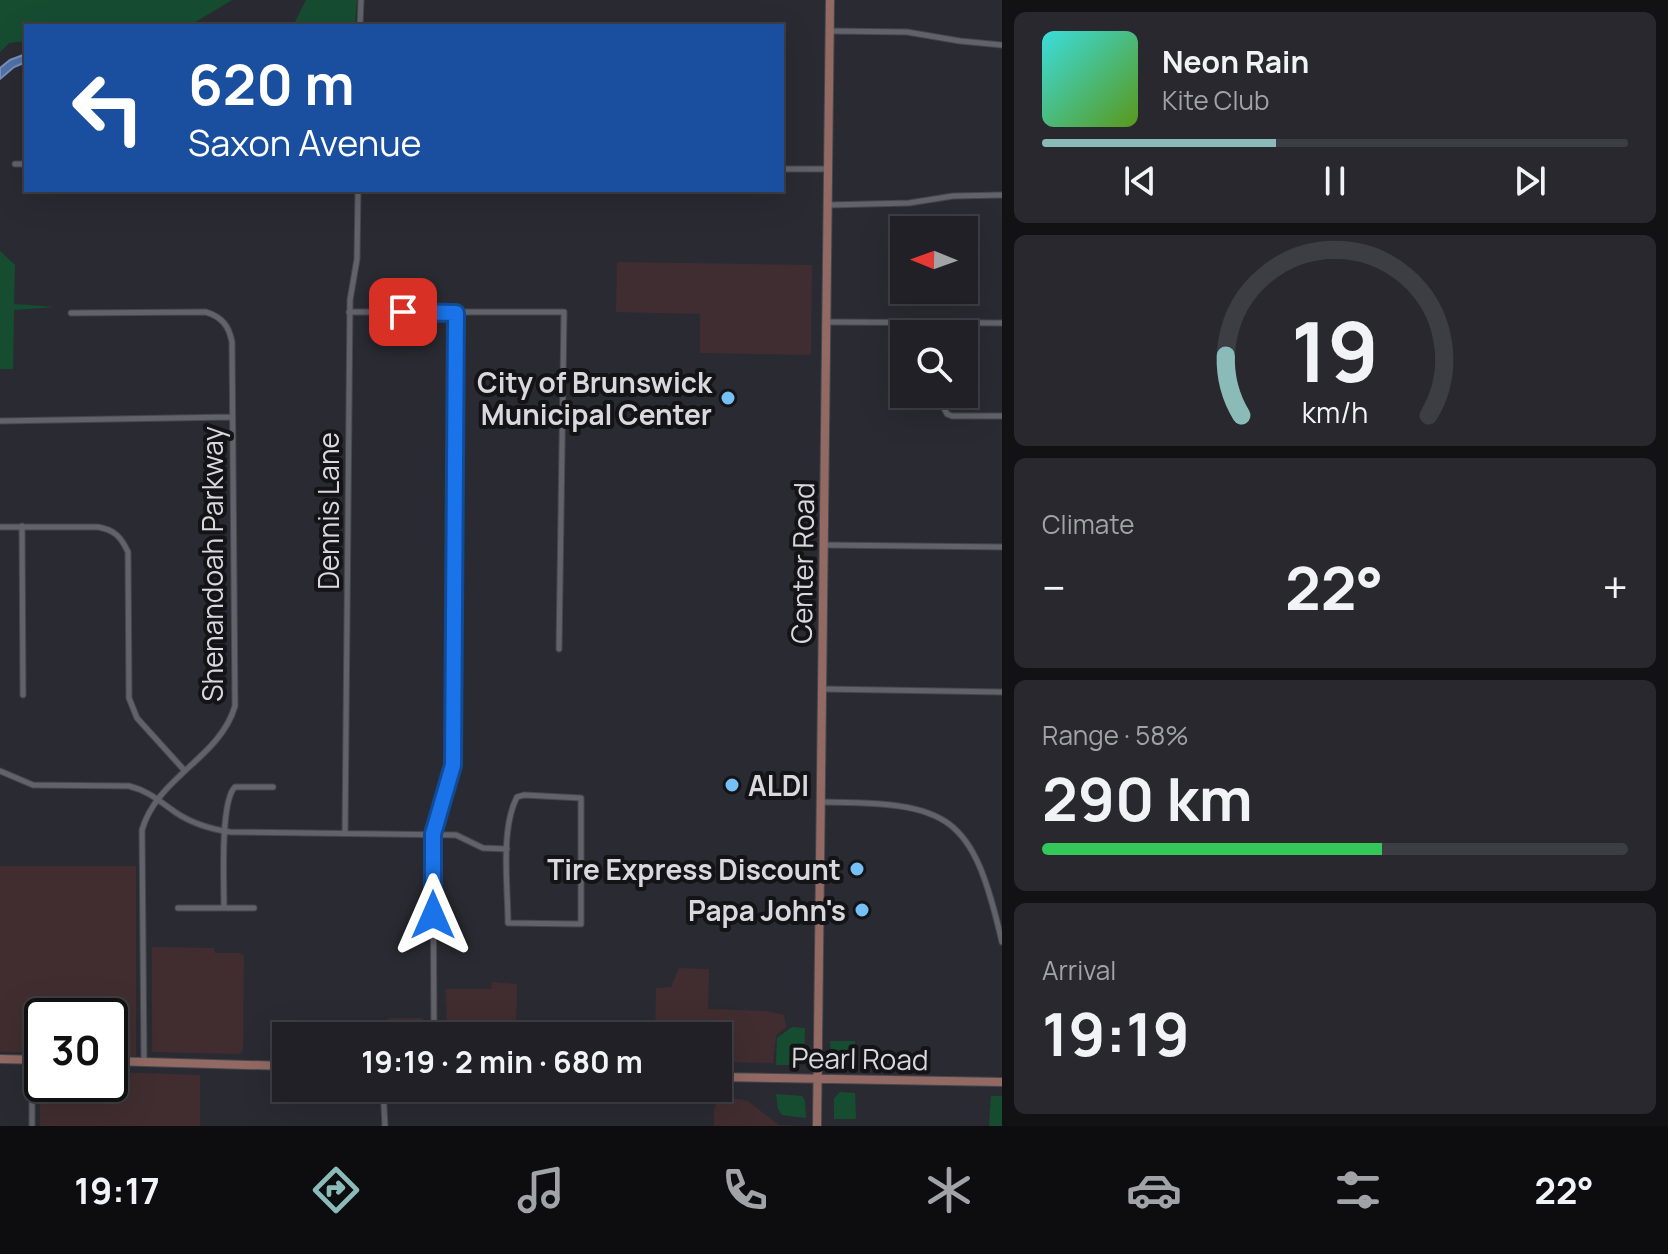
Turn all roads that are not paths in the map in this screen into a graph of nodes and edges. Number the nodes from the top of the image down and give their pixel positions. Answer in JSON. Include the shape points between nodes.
{"nodes":[{"id":1,"x":361,"y":0,"type":"edge"},
{"id":2,"x":830,"y":0,"type":"edge"},
{"id":3,"x":360,"y":24,"type":"edge"},
{"id":4,"x":829,"y":31,"type":"junction"},
{"id":5,"x":1002,"y":45,"type":"edge"},
{"id":6,"x":15,"y":164,"type":"dead end"},
{"id":7,"x":24,"y":164,"type":"edge"},
{"id":8,"x":784,"y":169,"type":"edge"},
{"id":9,"x":828,"y":169,"type":"junction"},
{"id":10,"x":358,"y":192,"type":"edge"},
{"id":11,"x":1002,"y":195,"type":"edge"},
{"id":12,"x":828,"y":205,"type":"junction"},
{"id":13,"x":349,"y":312,"type":"junction"},
{"id":14,"x":71,"y":313,"type":"dead end"},
{"id":15,"x":456,"y":313,"type":"junction"},
{"id":16,"x":826,"y":322,"type":"junction"},
{"id":17,"x":890,"y":323,"type":"edge"},
{"id":18,"x":978,"y":323,"type":"edge"},
{"id":19,"x":1002,"y":323,"type":"edge"},
{"id":20,"x":944,"y":408,"type":"edge"},
{"id":21,"x":1002,"y":416,"type":"edge"},
{"id":22,"x":231,"y":417,"type":"junction"},
{"id":23,"x":0,"y":421,"type":"edge"},
{"id":24,"x":22,"y":526,"type":"junction"},
{"id":25,"x":0,"y":527,"type":"edge"},
{"id":26,"x":824,"y":545,"type":"junction"},
{"id":27,"x":1002,"y":547,"type":"edge"},
{"id":28,"x":559,"y":649,"type":"dead end"},
{"id":29,"x":823,"y":689,"type":"junction"},
{"id":30,"x":1002,"y":692,"type":"edge"},
{"id":31,"x":23,"y":695,"type":"dead end"},
{"id":32,"x":0,"y":771,"type":"edge"},
{"id":33,"x":185,"y":771,"type":"junction"},
{"id":34,"x":273,"y":787,"type":"dead end"},
{"id":35,"x":158,"y":797,"type":"junction"},
{"id":36,"x":821,"y":802,"type":"junction"},
{"id":37,"x":224,"y":831,"type":"junction"},
{"id":38,"x":345,"y":833,"type":"junction"},
{"id":39,"x":433,"y":834,"type":"junction"},
{"id":40,"x":507,"y":849,"type":"junction"},
{"id":41,"x":178,"y":908,"type":"dead end"},
{"id":42,"x":224,"y":908,"type":"junction"},
{"id":43,"x":254,"y":908,"type":"dead end"},
{"id":44,"x":1002,"y":942,"type":"edge"},
{"id":45,"x":434,"y":1022,"type":"edge"},
{"id":46,"x":0,"y":1059,"type":"edge"},
{"id":47,"x":24,"y":1060,"type":"edge"},
{"id":48,"x":128,"y":1062,"type":"edge"},
{"id":49,"x":144,"y":1062,"type":"junction"},
{"id":50,"x":272,"y":1066,"type":"edge"},
{"id":51,"x":732,"y":1077,"type":"edge"},
{"id":52,"x":818,"y":1079,"type":"junction"},
{"id":53,"x":1002,"y":1082,"type":"edge"},
{"id":54,"x":34,"y":1102,"type":"edge"},
{"id":55,"x":384,"y":1102,"type":"edge"},
{"id":56,"x":32,"y":1126,"type":"edge"},
{"id":57,"x":385,"y":1126,"type":"edge"},
{"id":58,"x":817,"y":1126,"type":"edge"}],
"edges":[{"from":1,"to":3,"type":"street"},
{"from":2,"to":4,"type":"main road","name":"Center Road"},
{"from":4,"to":5,"type":"street","via":[[907,32]]},
{"from":4,"to":9,"type":"main road","name":"Center Road"},
{"from":6,"to":7,"type":"street"},
{"from":8,"to":9,"type":"street"},
{"from":9,"to":12,"type":"main road","name":"Center Road"},
{"from":10,"to":13,"type":"street","name":"Dennis Lane","via":[[357,259]]},
{"from":11,"to":12,"type":"street"},
{"from":12,"to":16,"type":"main road","name":"Center Road"},
{"from":13,"to":15,"type":"street"},
{"from":13,"to":38,"type":"street","name":"Dennis Lane"},
{"from":14,"to":22,"type":"street","name":"Shenandoah Parkway","via":[[206,312],[224,321],[232,342]]},
{"from":15,"to":28,"type":"street","via":[[564,312]]},
{"from":15,"to":39,"type":"street","via":[[453,765]]},
{"from":16,"to":17,"type":"street"},
{"from":16,"to":26,"type":"main road","name":"Center Road"},
{"from":18,"to":19,"type":"street"},
{"from":20,"to":21,"type":"street","via":[[952,416]]},
{"from":22,"to":23,"type":"street"},
{"from":22,"to":33,"type":"street","name":"Shenandoah Parkway","via":[[235,706],[224,733]]},
{"from":24,"to":25,"type":"street"},
{"from":24,"to":31,"type":"street"},
{"from":24,"to":33,"type":"street","via":[[98,527],[120,537],[128,552],[129,698],[137,718]]},
{"from":26,"to":27,"type":"street"},
{"from":26,"to":29,"type":"main road","name":"Center Road"},
{"from":29,"to":30,"type":"street"},
{"from":29,"to":36,"type":"main road","name":"Center Road"},
{"from":32,"to":35,"type":"street","via":[[33,785],[129,786]]},
{"from":33,"to":35,"type":"street","name":"Shenandoah Parkway"},
{"from":34,"to":37,"type":"street","via":[[232,789]]},
{"from":35,"to":37,"type":"street","via":[[186,819]]},
{"from":35,"to":49,"type":"street","name":"Shenandoah Parkway","via":[[142,830]]},
{"from":36,"to":44,"type":"street","via":[[901,805],[952,825],[978,861]]},
{"from":36,"to":52,"type":"main road","name":"Center Road"},
{"from":37,"to":38,"type":"street"},
{"from":37,"to":42,"type":"street"},
{"from":38,"to":39,"type":"street"},
{"from":39,"to":40,"type":"street"},
{"from":39,"to":45,"type":"street"},
{"from":40,"to":40,"type":"street","via":[[508,923],[581,924],[581,798],[517,797]]},
{"from":41,"to":42,"type":"street"},
{"from":42,"to":43,"type":"street"},
{"from":46,"to":47,"type":"main road"},
{"from":48,"to":49,"type":"main road"},
{"from":49,"to":50,"type":"main road"},
{"from":51,"to":52,"type":"main road","name":"Pearl Road"},
{"from":52,"to":53,"type":"main road","name":"Pearl Road"},
{"from":52,"to":58,"type":"main road","name":"Center Road"},
{"from":54,"to":56,"type":"street"},
{"from":55,"to":57,"type":"street"}]}
